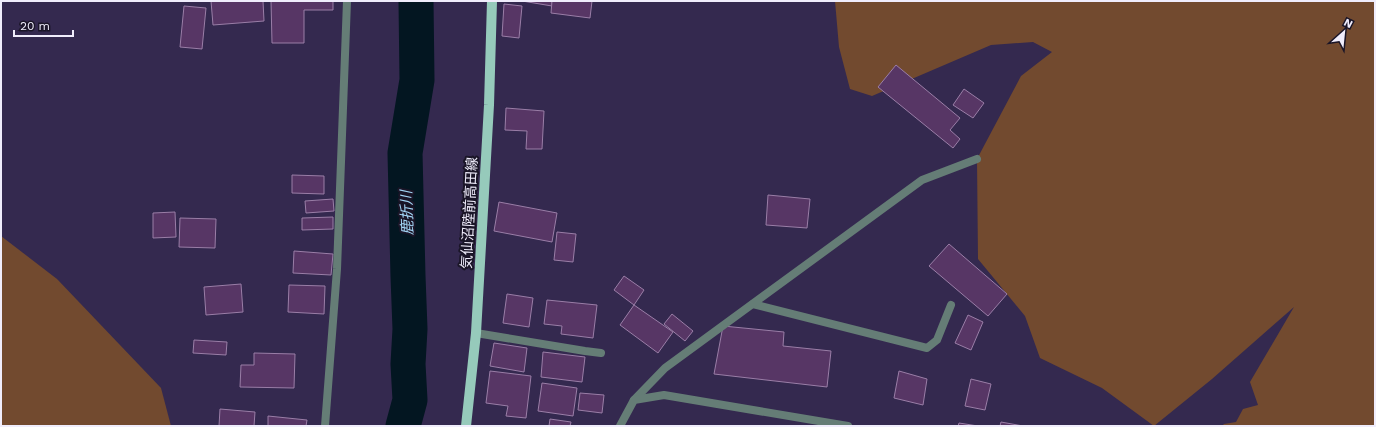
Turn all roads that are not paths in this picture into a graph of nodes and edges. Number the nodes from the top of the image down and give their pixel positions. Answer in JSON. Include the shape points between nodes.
{"nodes":[{"id":1,"x":347,"y":1,"type":"edge"},
{"id":2,"x":492,"y":1,"type":"edge"},
{"id":3,"x":977,"y":159,"type":"dead end"},
{"id":4,"x":753,"y":304,"type":"junction"},
{"id":5,"x":951,"y":305,"type":"dead end"},
{"id":6,"x":476,"y":332,"type":"junction"},
{"id":7,"x":601,"y":353,"type":"dead end"},
{"id":8,"x":634,"y":400,"type":"junction"},
{"id":9,"x":325,"y":426,"type":"edge"},
{"id":10,"x":466,"y":426,"type":"edge"},
{"id":11,"x":620,"y":426,"type":"edge"},
{"id":12,"x":848,"y":426,"type":"edge"}],
"edges":[{"from":1,"to":9,"type":"street","via":[[337,269]]},
{"from":2,"to":6,"type":"main road","name":"気仙沼陸前高田線","via":[[489,105]]},
{"from":3,"to":4,"type":"street","via":[[922,180]]},
{"from":4,"to":5,"type":"street","via":[[927,348],[937,340]]},
{"from":4,"to":8,"type":"street","via":[[665,368]]},
{"from":6,"to":7,"type":"street"},
{"from":6,"to":10,"type":"main road","name":"気仙沼陸前高田線"},
{"from":8,"to":11,"type":"street"},
{"from":8,"to":12,"type":"street","via":[[664,395]]}]}
